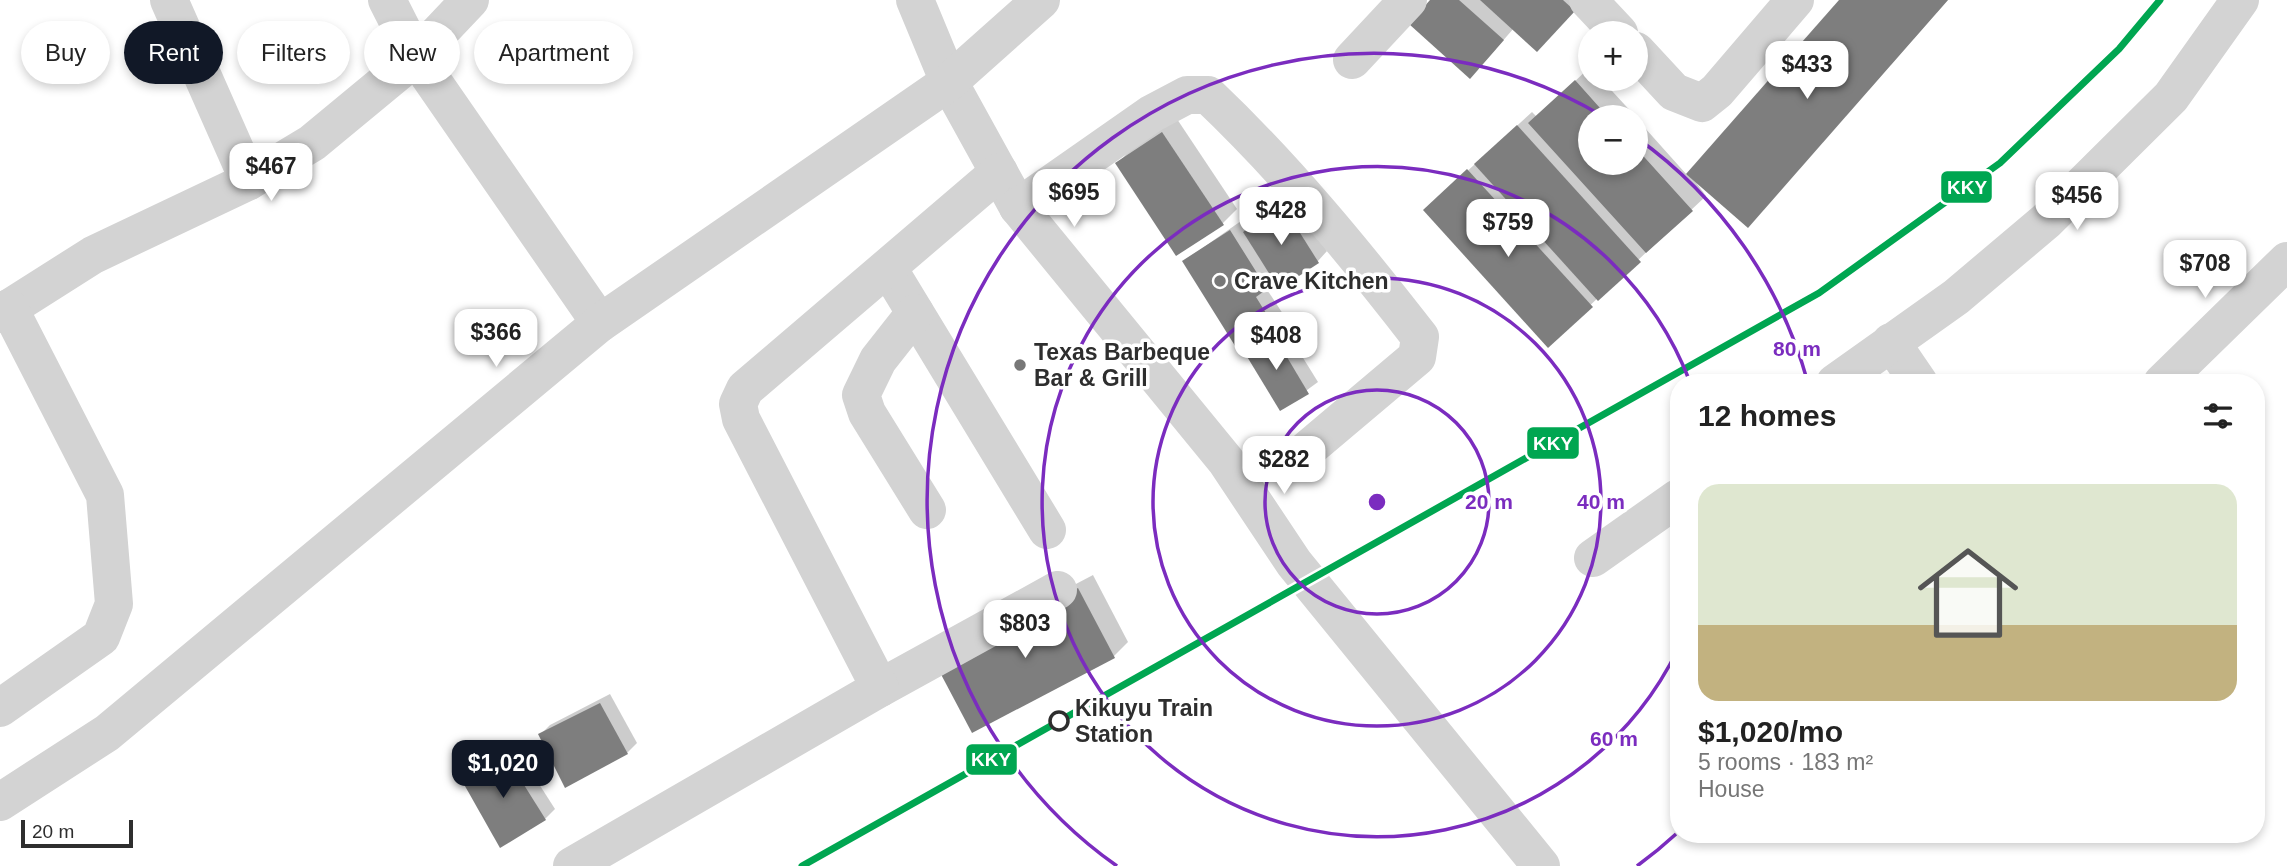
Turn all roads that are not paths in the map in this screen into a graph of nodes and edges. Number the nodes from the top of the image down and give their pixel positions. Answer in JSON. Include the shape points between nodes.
{"nodes":[{"id":1,"x":169,"y":0,"type":"edge"},
{"id":2,"x":387,"y":0,"type":"edge"},
{"id":3,"x":470,"y":0,"type":"edge"},
{"id":4,"x":1041,"y":0,"type":"edge"},
{"id":5,"x":1408,"y":0,"type":"edge"},
{"id":6,"x":1588,"y":0,"type":"edge"},
{"id":7,"x":1795,"y":0,"type":"edge"},
{"id":8,"x":2240,"y":0,"type":"edge"},
{"id":9,"x":919,"y":2,"type":"edge"},
{"id":10,"x":398,"y":21,"type":"edge"},
{"id":11,"x":450,"y":21,"type":"edge"},
{"id":12,"x":1608,"y":21,"type":"edge"},
{"id":13,"x":1352,"y":60,"type":"dead end"},
{"id":14,"x":1648,"y":64,"type":"edge"},
{"id":15,"x":949,"y":82,"type":"junction"},
{"id":16,"x":383,"y":84,"type":"edge"},
{"id":17,"x":435,"y":84,"type":"edge"},
{"id":18,"x":999,"y":172,"type":"junction"},
{"id":19,"x":249,"y":181,"type":"junction"},
{"id":20,"x":1018,"y":207,"type":"junction"},
{"id":21,"x":2287,"y":261,"type":"edge"},
{"id":22,"x":888,"y":268,"type":"junction"},
{"id":23,"x":5,"y":311,"type":"edge"},
{"id":24,"x":915,"y":313,"type":"junction"},
{"id":25,"x":600,"y":323,"type":"junction"},
{"id":26,"x":1891,"y":342,"type":"junction"},
{"id":27,"x":1847,"y":374,"type":"edge"},
{"id":28,"x":1913,"y":374,"type":"edge"},
{"id":29,"x":2171,"y":374,"type":"edge"},
{"id":30,"x":1302,"y":454,"type":"dead end"},
{"id":31,"x":1670,"y":504,"type":"edge"},
{"id":32,"x":927,"y":510,"type":"dead end"},
{"id":33,"x":1047,"y":530,"type":"dead end"},
{"id":34,"x":1594,"y":558,"type":"dead end"},
{"id":35,"x":1058,"y":590,"type":"dead end"},
{"id":36,"x":880,"y":688,"type":"junction"},
{"id":37,"x":0,"y":708,"type":"edge"},
{"id":38,"x":0,"y":802,"type":"edge"},
{"id":39,"x":572,"y":866,"type":"edge"},
{"id":40,"x":1541,"y":866,"type":"edge"}],
"edges":[{"from":1,"to":19,"type":"street"},
{"from":2,"to":10,"type":"street"},
{"from":3,"to":11,"type":"street"},
{"from":4,"to":15,"type":"street"},
{"from":5,"to":13,"type":"street"},
{"from":6,"to":12,"type":"street"},
{"from":7,"to":14,"type":"street","via":[[1702,103],[1674,92]]},
{"from":8,"to":26,"type":"street","via":[[2171,97],[2046,221],[1956,297]]},
{"from":9,"to":15,"type":"street"},
{"from":15,"to":18,"type":"street"},
{"from":15,"to":25,"type":"street"},
{"from":16,"to":19,"type":"street","via":[[312,143]]},
{"from":17,"to":25,"type":"street"},
{"from":18,"to":20,"type":"street"},
{"from":18,"to":22,"type":"street"},
{"from":19,"to":23,"type":"street","via":[[93,255]]},
{"from":20,"to":30,"type":"street","via":[[1151,114],[1187,95],[1208,95],[1250,134],[1420,337],[1417,357]]},
{"from":20,"to":40,"type":"street","via":[[1226,461],[1294,564]]},
{"from":21,"to":29,"type":"street"},
{"from":22,"to":24,"type":"street"},
{"from":22,"to":36,"type":"street","via":[[745,388],[738,404],[741,419]]},
{"from":23,"to":37,"type":"street","via":[[104,495],[114,604],[100,637]]},
{"from":24,"to":32,"type":"street","via":[[878,360],[860,395]]},
{"from":24,"to":33,"type":"street"},
{"from":25,"to":38,"type":"street","via":[[107,733]]},
{"from":26,"to":27,"type":"street"},
{"from":26,"to":28,"type":"street"},
{"from":31,"to":34,"type":"street"},
{"from":35,"to":36,"type":"street"},
{"from":36,"to":39,"type":"street"}]}
